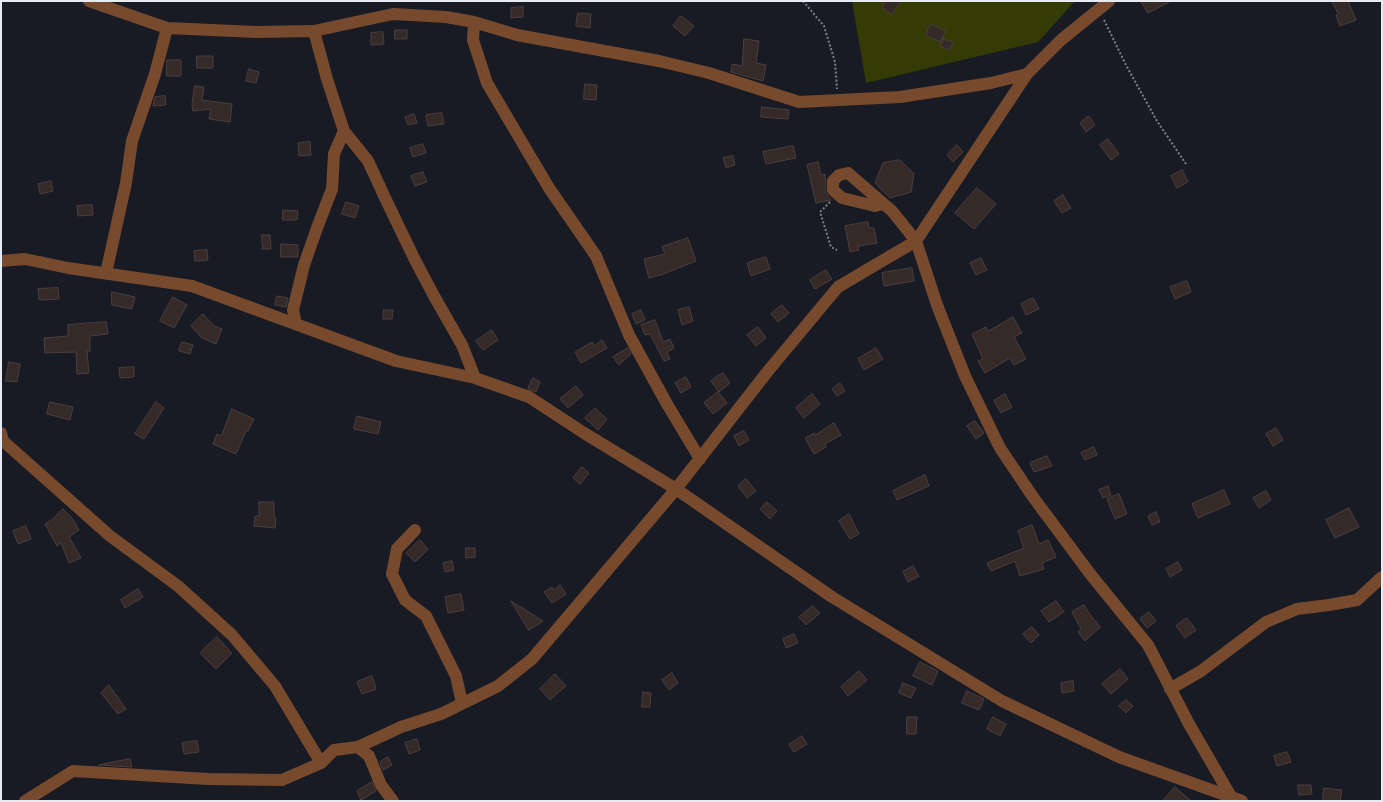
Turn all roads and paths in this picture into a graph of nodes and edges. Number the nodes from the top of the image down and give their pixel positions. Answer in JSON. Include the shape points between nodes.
{"nodes":[{"id":1,"x":89,"y":1,"type":"edge"},
{"id":2,"x":803,"y":1,"type":"edge"},
{"id":3,"x":1109,"y":1,"type":"edge"},
{"id":4,"x":1099,"y":10,"type":"junction"},
{"id":5,"x":474,"y":22,"type":"junction"},
{"id":6,"x":168,"y":28,"type":"junction"},
{"id":7,"x":314,"y":31,"type":"junction"},
{"id":8,"x":1027,"y":74,"type":"junction"},
{"id":9,"x":838,"y":100,"type":"junction"},
{"id":10,"x":344,"y":131,"type":"junction"},
{"id":11,"x":1186,"y":164,"type":"dead end"},
{"id":12,"x":837,"y":194,"type":"junction"},
{"id":13,"x":883,"y":204,"type":"junction"},
{"id":14,"x":916,"y":242,"type":"junction"},
{"id":15,"x":837,"y":250,"type":"dead end"},
{"id":16,"x":1,"y":261,"type":"edge"},
{"id":17,"x":106,"y":273,"type":"junction"},
{"id":18,"x":296,"y":324,"type":"junction"},
{"id":19,"x":475,"y":378,"type":"junction"},
{"id":20,"x":1,"y":433,"type":"edge"},
{"id":21,"x":700,"y":459,"type":"junction"},
{"id":22,"x":676,"y":489,"type":"junction"},
{"id":23,"x":415,"y":530,"type":"dead end"},
{"id":24,"x":1382,"y":577,"type":"edge"},
{"id":25,"x":1170,"y":689,"type":"junction"},
{"id":26,"x":462,"y":703,"type":"junction"},
{"id":27,"x":358,"y":748,"type":"junction"},
{"id":28,"x":320,"y":763,"type":"junction"},
{"id":29,"x":1236,"y":800,"type":"edge"},
{"id":30,"x":25,"y":801,"type":"edge"},
{"id":31,"x":393,"y":801,"type":"edge"}],
"edges":[{"from":1,"to":6,"type":"street"},
{"from":2,"to":9,"type":"path","via":[[824,26],[834,62]]},
{"from":3,"to":4,"type":"street"},
{"from":4,"to":8,"type":"street","via":[[1061,40]]},
{"from":4,"to":11,"type":"path","via":[[1157,121]]},
{"from":5,"to":7,"type":"street","via":[[446,16],[393,14]]},
{"from":5,"to":9,"type":"street","via":[[517,35],[659,61],[709,73],[798,102]]},
{"from":5,"to":21,"type":"street","via":[[473,40],[486,83],[549,188],[596,256],[629,335]]},
{"from":6,"to":7,"type":"street","via":[[256,32]]},
{"from":6,"to":17,"type":"street","via":[[132,141],[126,183]]},
{"from":7,"to":10,"type":"street"},
{"from":8,"to":9,"type":"street","via":[[991,83],[900,97]]},
{"from":8,"to":14,"type":"street"},
{"from":10,"to":18,"type":"street","via":[[334,154],[332,189],[304,265],[293,310]]},
{"from":10,"to":19,"type":"street","via":[[368,161],[415,260],[462,345]]},
{"from":12,"to":13,"type":"street","via":[[842,198],[875,206]]},
{"from":12,"to":13,"type":"street","via":[[833,190],[833,181],[839,175],[848,173]]},
{"from":12,"to":15,"type":"path","via":[[820,212],[831,247]]},
{"from":13,"to":14,"type":"street","via":[[892,211]]},
{"from":14,"to":21,"type":"street","via":[[838,287],[768,371]]},
{"from":14,"to":25,"type":"street","via":[[936,305],[965,376],[1000,448],[1082,563],[1148,645]]},
{"from":16,"to":17,"type":"street","via":[[25,259]]},
{"from":17,"to":18,"type":"street","via":[[192,286]]},
{"from":18,"to":19,"type":"street","via":[[396,361]]},
{"from":19,"to":22,"type":"street","via":[[529,397]]},
{"from":20,"to":28,"type":"street","via":[[3,441],[110,536],[178,586],[232,635],[275,686]]},
{"from":21,"to":22,"type":"street"},
{"from":22,"to":26,"type":"street","via":[[532,659],[498,686]]},
{"from":22,"to":29,"type":"street","via":[[832,597],[1002,701],[1119,757]]},
{"from":23,"to":26,"type":"street","via":[[397,549],[392,574],[405,600],[426,616],[456,676]]},
{"from":24,"to":25,"type":"street","via":[[1357,600],[1297,609],[1266,622],[1201,672]]},
{"from":25,"to":29,"type":"street"},
{"from":26,"to":27,"type":"street","via":[[440,714],[401,727]]},
{"from":27,"to":28,"type":"street","via":[[334,750]]},
{"from":27,"to":31,"type":"street","via":[[369,756],[381,785]]},
{"from":28,"to":30,"type":"street","via":[[282,780],[73,771]]}]}
